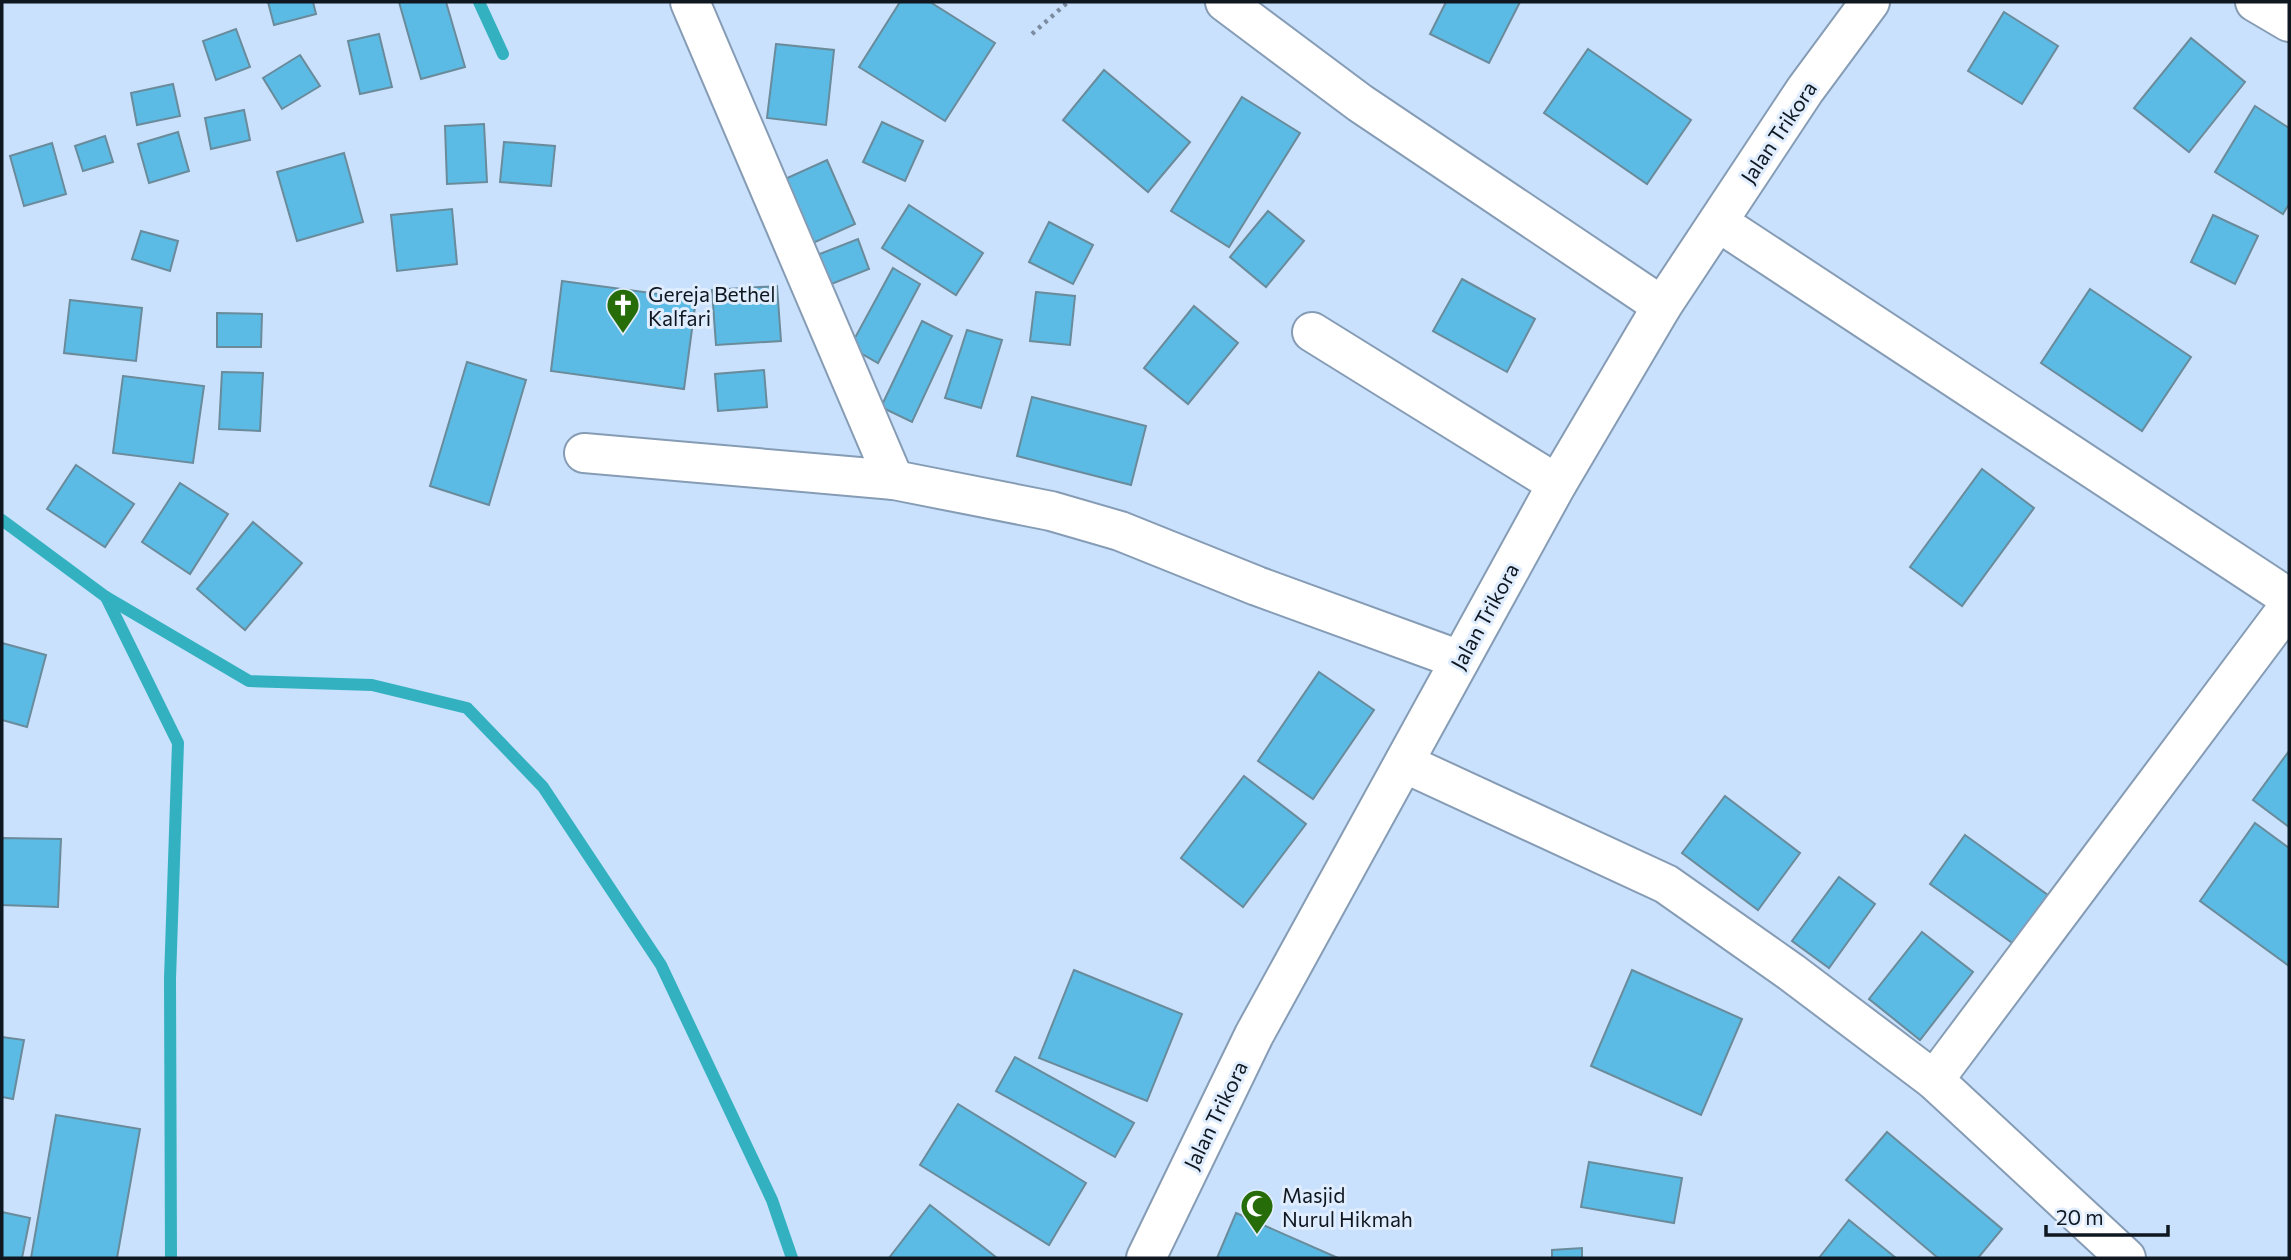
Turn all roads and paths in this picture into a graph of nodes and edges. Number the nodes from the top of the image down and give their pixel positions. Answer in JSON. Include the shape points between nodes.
{"nodes":[{"id":1,"x":690,"y":2,"type":"edge"},
{"id":2,"x":1068,"y":2,"type":"edge"},
{"id":3,"x":1225,"y":2,"type":"edge"},
{"id":4,"x":1870,"y":2,"type":"edge"},
{"id":5,"x":2255,"y":2,"type":"edge"},
{"id":6,"x":2289,"y":22,"type":"edge"},
{"id":7,"x":1032,"y":34,"type":"dead end"},
{"id":8,"x":1718,"y":222,"type":"junction"},
{"id":9,"x":1662,"y":306,"type":"junction"},
{"id":10,"x":1312,"y":332,"type":"dead end"},
{"id":11,"x":584,"y":453,"type":"dead end"},
{"id":12,"x":894,"y":480,"type":"junction"},
{"id":13,"x":1557,"y":484,"type":"junction"},
{"id":14,"x":2289,"y":598,"type":"edge"},
{"id":15,"x":2289,"y":606,"type":"edge"},
{"id":16,"x":1460,"y":660,"type":"junction"},
{"id":17,"x":1404,"y":763,"type":"junction"},
{"id":18,"x":1934,"y":1080,"type":"junction"},
{"id":19,"x":2117,"y":1255,"type":"edge"},
{"id":20,"x":1146,"y":1258,"type":"edge"}],
"edges":[{"from":1,"to":12,"type":"street"},
{"from":2,"to":7,"type":"path"},
{"from":3,"to":9,"type":"street","via":[[1360,103]]},
{"from":4,"to":8,"type":"street","name":"Jalan Trikora"},
{"from":5,"to":6,"type":"street"},
{"from":8,"to":9,"type":"street","name":"Jalan Trikora"},
{"from":8,"to":14,"type":"street"},
{"from":9,"to":13,"type":"street","name":"Jalan Trikora"},
{"from":10,"to":13,"type":"street"},
{"from":11,"to":12,"type":"street"},
{"from":12,"to":16,"type":"street","via":[[1038,508],[1120,531]]},
{"from":13,"to":16,"type":"street","name":"Jalan Trikora"},
{"from":15,"to":18,"type":"street"},
{"from":16,"to":17,"type":"street","name":"Jalan Trikora"},
{"from":17,"to":18,"type":"street","via":[[1665,884]]},
{"from":17,"to":20,"type":"street","name":"Jalan Trikora","via":[[1254,1035]]},
{"from":18,"to":19,"type":"street"}]}
